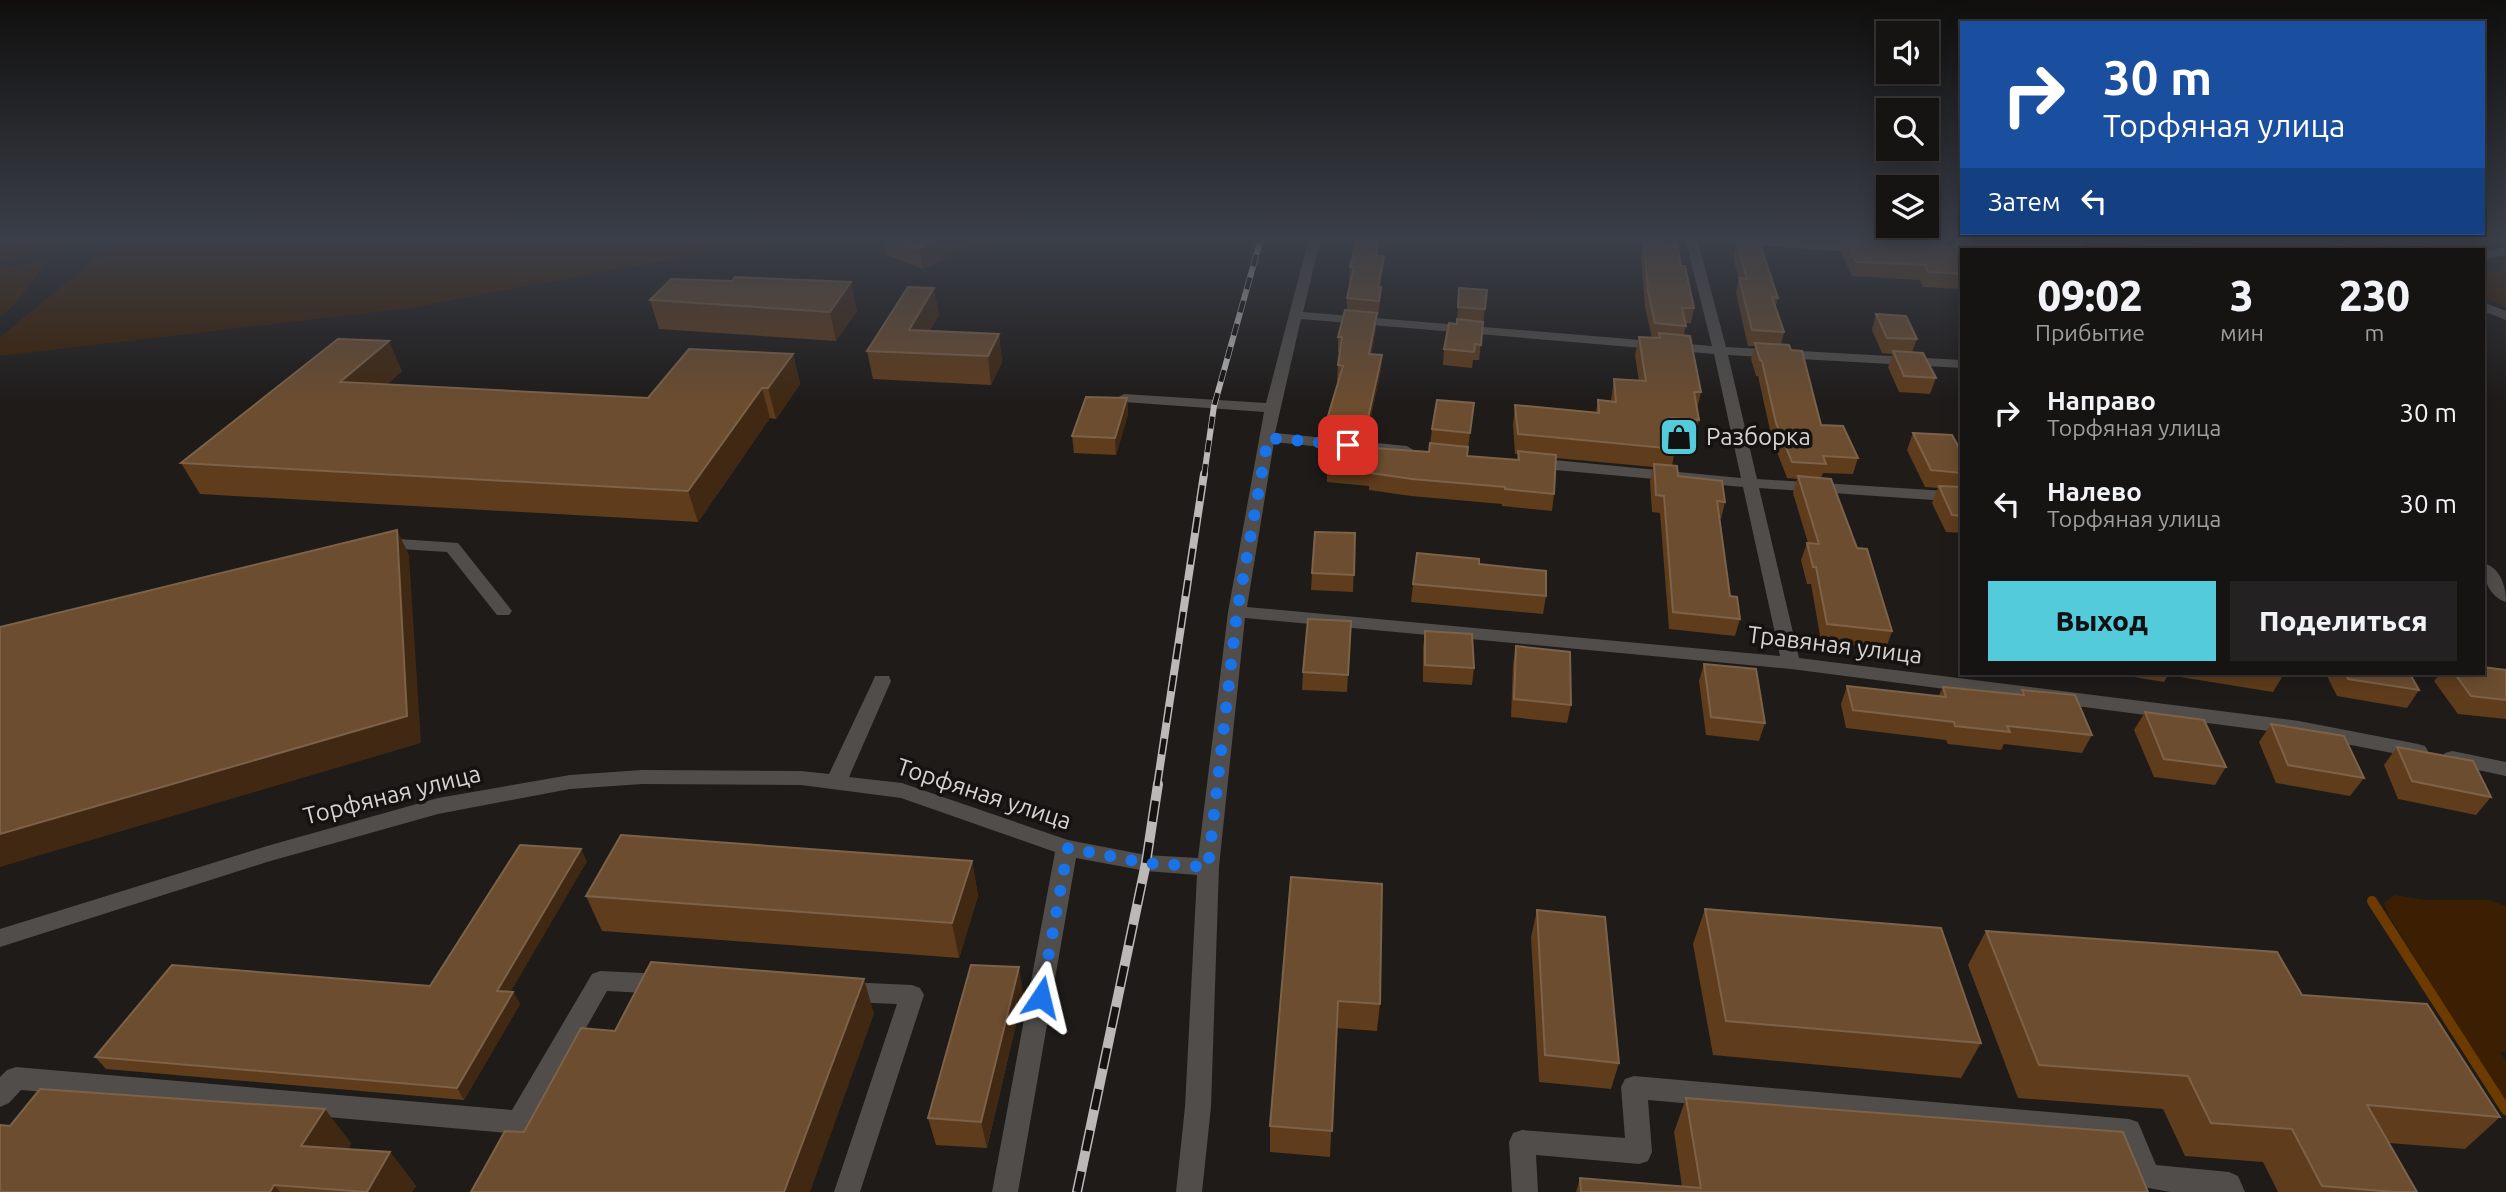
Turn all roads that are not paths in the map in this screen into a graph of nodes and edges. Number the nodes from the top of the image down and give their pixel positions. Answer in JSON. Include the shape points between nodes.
{"nodes":[{"id":1,"x":1301,"y":294,"type":"edge"},
{"id":2,"x":1706,"y":294,"type":"edge"},
{"id":3,"x":2485,"y":307,"type":"edge"},
{"id":4,"x":1295,"y":315,"type":"junction"},
{"id":5,"x":2506,"y":316,"type":"edge"},
{"id":6,"x":1721,"y":351,"type":"junction"},
{"id":7,"x":1960,"y":364,"type":"edge"},
{"id":8,"x":1124,"y":398,"type":"edge"},
{"id":9,"x":1272,"y":408,"type":"junction"},
{"id":10,"x":1268,"y":438,"type":"junction"},
{"id":11,"x":1419,"y":452,"type":"edge"},
{"id":12,"x":1515,"y":461,"type":"edge"},
{"id":13,"x":1748,"y":483,"type":"junction"},
{"id":14,"x":1960,"y":497,"type":"edge"},
{"id":15,"x":359,"y":554,"type":"edge"},
{"id":16,"x":2485,"y":570,"type":"edge"},
{"id":17,"x":2506,"y":596,"type":"edge"},
{"id":18,"x":503,"y":611,"type":"dead end"},
{"id":19,"x":1237,"y":612,"type":"junction"},
{"id":20,"x":1791,"y":663,"type":"junction"},
{"id":21,"x":882,"y":681,"type":"dead end"},
{"id":22,"x":2506,"y":769,"type":"edge"},
{"id":23,"x":836,"y":782,"type":"junction"},
{"id":24,"x":1068,"y":848,"type":"junction"},
{"id":25,"x":1208,"y":867,"type":"junction"},
{"id":26,"x":0,"y":938,"type":"edge"},
{"id":27,"x":695,"y":985,"type":"edge"},
{"id":28,"x":817,"y":991,"type":"edge"},
{"id":29,"x":0,"y":1095,"type":"edge"},
{"id":30,"x":847,"y":1192,"type":"edge"},
{"id":31,"x":1005,"y":1192,"type":"edge"},
{"id":32,"x":1189,"y":1192,"type":"edge"},
{"id":33,"x":1525,"y":1192,"type":"edge"},
{"id":34,"x":2232,"y":1192,"type":"edge"}],
"edges":[{"from":1,"to":4,"type":"street"},
{"from":2,"to":6,"type":"street"},
{"from":3,"to":5,"type":"street"},
{"from":4,"to":6,"type":"street"},
{"from":4,"to":9,"type":"street"},
{"from":6,"to":7,"type":"street"},
{"from":6,"to":13,"type":"street"},
{"from":8,"to":9,"type":"street"},
{"from":9,"to":10,"type":"street"},
{"from":10,"to":11,"type":"street"},
{"from":10,"to":19,"type":"street"},
{"from":12,"to":13,"type":"street"},
{"from":13,"to":14,"type":"street"},
{"from":13,"to":20,"type":"street"},
{"from":15,"to":18,"type":"street","via":[[399,544],[452,547]]},
{"from":16,"to":17,"type":"street"},
{"from":19,"to":20,"type":"street","name":"Травяная улица"},
{"from":19,"to":25,"type":"street"},
{"from":20,"to":22,"type":"street","name":"Травяная улица","via":[[2299,728]]},
{"from":21,"to":23,"type":"street"},
{"from":23,"to":24,"type":"street","name":"Торфяная улица","via":[[902,791]]},
{"from":23,"to":26,"type":"street","name":"Торфяная улица","via":[[642,777],[569,782],[438,806]]},
{"from":24,"to":25,"type":"street","name":"Торфяная улица","via":[[1146,863]]},
{"from":24,"to":31,"type":"street"},
{"from":25,"to":32,"type":"street","via":[[1198,1107]]},
{"from":27,"to":29,"type":"street","via":[[600,981],[519,1122],[16,1078]]},
{"from":28,"to":30,"type":"street","via":[[912,995]]},
{"from":33,"to":34,"type":"street","via":[[1522,1142],[1639,1152],[1634,1087],[2129,1131],[2147,1177],[2229,1185]]}]}
